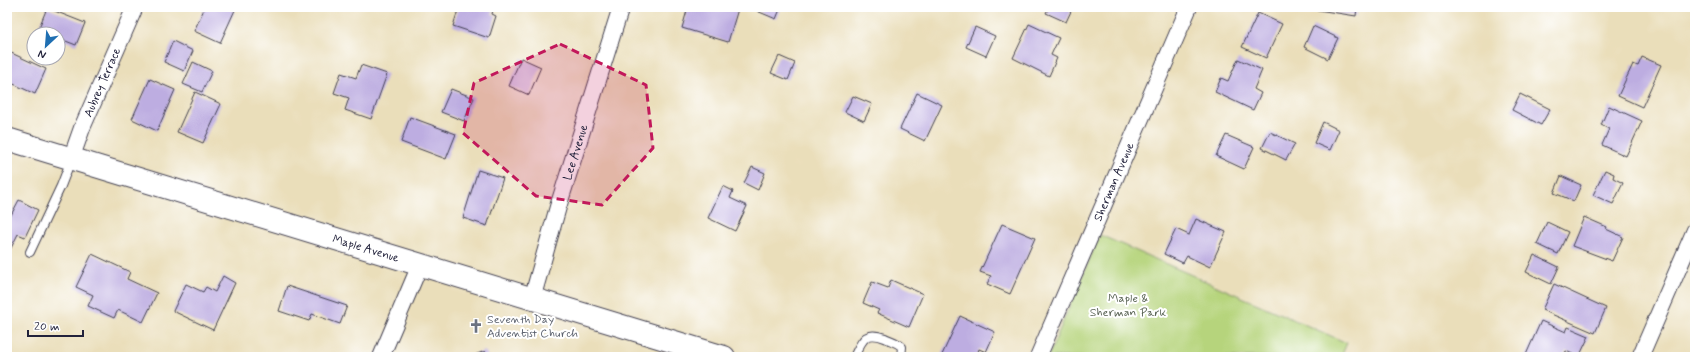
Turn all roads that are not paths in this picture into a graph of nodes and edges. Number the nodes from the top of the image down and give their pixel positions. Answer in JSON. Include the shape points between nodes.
{"nodes":[{"id":1,"x":135,"y":7,"type":"edge"},
{"id":2,"x":621,"y":7,"type":"edge"},
{"id":3,"x":1189,"y":7,"type":"edge"},
{"id":4,"x":7,"y":139,"type":"edge"},
{"id":5,"x":71,"y":159,"type":"junction"},
{"id":6,"x":1695,"y":230,"type":"edge"},
{"id":7,"x":30,"y":252,"type":"dead end"},
{"id":8,"x":420,"y":265,"type":"junction"},
{"id":9,"x":532,"y":299,"type":"junction"},
{"id":10,"x":381,"y":357,"type":"edge"},
{"id":11,"x":724,"y":357,"type":"edge"},
{"id":12,"x":854,"y":357,"type":"edge"},
{"id":13,"x":901,"y":357,"type":"edge"},
{"id":14,"x":1038,"y":357,"type":"edge"},
{"id":15,"x":1640,"y":357,"type":"edge"}],
"edges":[{"from":1,"to":5,"type":"street","name":"Aubrey Terrace"},
{"from":2,"to":9,"type":"street","name":"Lee Avenue"},
{"from":3,"to":14,"type":"street","name":"Sherman Avenue"},
{"from":4,"to":5,"type":"main road","name":"Maple Avenue"},
{"from":5,"to":7,"type":"lane"},
{"from":5,"to":8,"type":"main road","name":"Maple Avenue"},
{"from":6,"to":15,"type":"street"},
{"from":8,"to":9,"type":"main road","name":"Maple Avenue"},
{"from":8,"to":10,"type":"street"},
{"from":9,"to":11,"type":"main road","name":"Maple Avenue"},
{"from":12,"to":13,"type":"lane","via":[[864,339],[876,334],[902,347]]}]}
